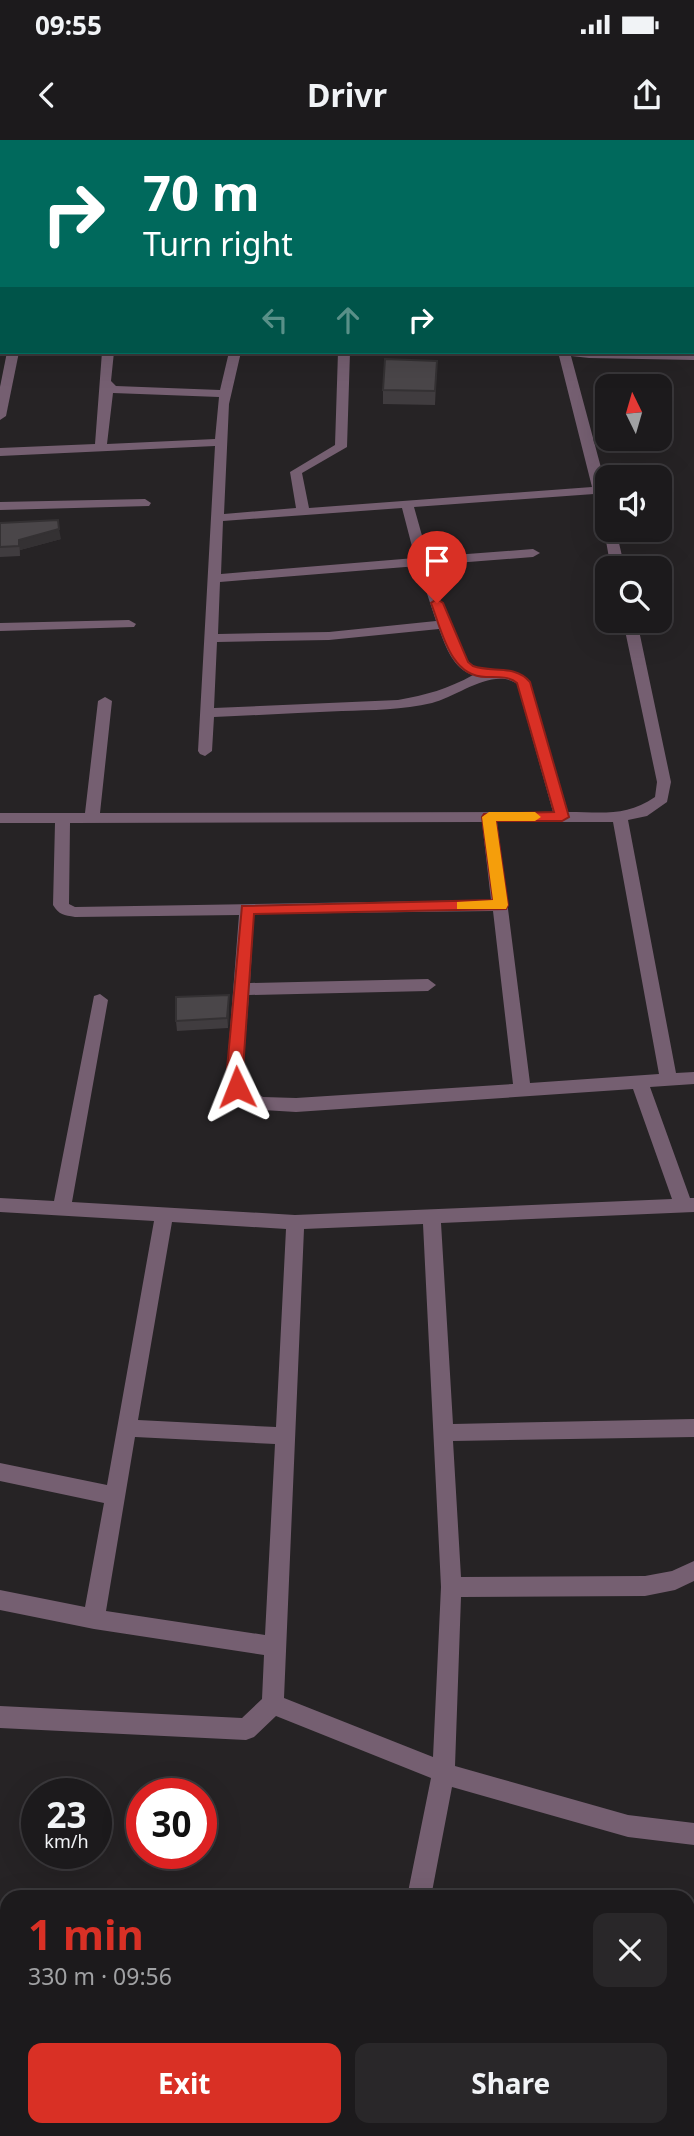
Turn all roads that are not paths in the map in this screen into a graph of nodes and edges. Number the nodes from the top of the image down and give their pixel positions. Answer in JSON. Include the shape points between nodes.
{"nodes":[{"id":1,"x":13,"y":354,"type":"edge"},
{"id":2,"x":108,"y":354,"type":"edge"},
{"id":3,"x":235,"y":354,"type":"edge"},
{"id":4,"x":344,"y":354,"type":"edge"},
{"id":5,"x":566,"y":354,"type":"edge"},
{"id":6,"x":583,"y":354,"type":"edge"},
{"id":7,"x":694,"y":357,"type":"edge"},
{"id":8,"x":107,"y":386,"type":"junction"},
{"id":9,"x":226,"y":394,"type":"junction"},
{"id":10,"x":0,"y":416,"type":"edge"},
{"id":11,"x":222,"y":442,"type":"junction"},
{"id":12,"x":101,"y":447,"type":"junction"},
{"id":13,"x":0,"y":452,"type":"edge"},
{"id":14,"x":595,"y":467,"type":"edge"},
{"id":15,"x":595,"y":490,"type":"edge"},
{"id":16,"x":145,"y":503,"type":"dead end"},
{"id":17,"x":407,"y":504,"type":"junction"},
{"id":18,"x":0,"y":506,"type":"edge"},
{"id":19,"x":303,"y":511,"type":"junction"},
{"id":20,"x":218,"y":518,"type":"junction"},
{"id":21,"x":533,"y":553,"type":"dead end"},
{"id":22,"x":423,"y":562,"type":"junction"},
{"id":23,"x":215,"y":578,"type":"junction"},
{"id":24,"x":128,"y":624,"type":"dead end"},
{"id":25,"x":444,"y":624,"type":"junction"},
{"id":26,"x":0,"y":627,"type":"edge"},
{"id":27,"x":633,"y":633,"type":"edge"},
{"id":28,"x":212,"y":638,"type":"junction"},
{"id":29,"x":488,"y":673,"type":"junction"},
{"id":30,"x":105,"y":701,"type":"dead end"},
{"id":31,"x":207,"y":713,"type":"junction"},
{"id":32,"x":205,"y":751,"type":"dead end"},
{"id":33,"x":63,"y":817,"type":"junction"},
{"id":34,"x":92,"y":817,"type":"junction"},
{"id":35,"x":489,"y":817,"type":"junction"},
{"id":36,"x":562,"y":817,"type":"junction"},
{"id":37,"x":620,"y":817,"type":"junction"},
{"id":38,"x":0,"y":818,"type":"edge"},
{"id":39,"x":501,"y":905,"type":"junction"},
{"id":40,"x":247,"y":909,"type":"junction"},
{"id":41,"x":428,"y":985,"type":"dead end"},
{"id":42,"x":241,"y":989,"type":"junction"},
{"id":43,"x":100,"y":1000,"type":"dead end"},
{"id":44,"x":694,"y":1078,"type":"edge"},
{"id":45,"x":669,"y":1080,"type":"junction"},
{"id":46,"x":639,"y":1081,"type":"junction"},
{"id":47,"x":522,"y":1088,"type":"junction"},
{"id":48,"x":0,"y":1205,"type":"edge"},
{"id":49,"x":688,"y":1205,"type":"edge"},
{"id":50,"x":62,"y":1209,"type":"junction"},
{"id":51,"x":164,"y":1214,"type":"junction"},
{"id":52,"x":432,"y":1216,"type":"junction"},
{"id":53,"x":296,"y":1222,"type":"junction"},
{"id":54,"x":127,"y":1428,"type":"junction"},
{"id":55,"x":694,"y":1428,"type":"edge"},
{"id":56,"x":444,"y":1433,"type":"junction"},
{"id":57,"x":285,"y":1437,"type":"junction"},
{"id":58,"x":0,"y":1472,"type":"edge"},
{"id":59,"x":115,"y":1496,"type":"junction"},
{"id":60,"x":694,"y":1570,"type":"edge"},
{"id":61,"x":451,"y":1587,"type":"junction"},
{"id":62,"x":0,"y":1600,"type":"edge"},
{"id":63,"x":94,"y":1619,"type":"junction"},
{"id":64,"x":276,"y":1647,"type":"junction"},
{"id":65,"x":274,"y":1704,"type":"junction"},
{"id":66,"x":0,"y":1717,"type":"edge"},
{"id":67,"x":444,"y":1770,"type":"junction"},
{"id":68,"x":694,"y":1834,"type":"edge"},
{"id":69,"x":420,"y":1890,"type":"edge"}],
"edges":[{"from":1,"to":10,"type":"street"},
{"from":2,"to":8,"type":"street"},
{"from":3,"to":9,"type":"street"},
{"from":4,"to":19,"type":"street","via":[[341,447],[296,472]]},
{"from":5,"to":14,"type":"street"},
{"from":6,"to":7,"type":"street"},
{"from":8,"to":9,"type":"street"},
{"from":8,"to":12,"type":"street"},
{"from":9,"to":11,"type":"street"},
{"from":11,"to":12,"type":"street"},
{"from":11,"to":20,"type":"street"},
{"from":12,"to":13,"type":"street"},
{"from":15,"to":17,"type":"street"},
{"from":16,"to":18,"type":"street"},
{"from":17,"to":19,"type":"street"},
{"from":17,"to":22,"type":"street"},
{"from":19,"to":20,"type":"street"},
{"from":20,"to":23,"type":"street"},
{"from":21,"to":22,"type":"street"},
{"from":22,"to":23,"type":"street"},
{"from":22,"to":25,"type":"street"},
{"from":23,"to":28,"type":"street"},
{"from":24,"to":26,"type":"street"},
{"from":25,"to":28,"type":"street","via":[[330,636]]},
{"from":25,"to":29,"type":"street","via":[[463,664]]},
{"from":27,"to":37,"type":"street","via":[[664,782],[662,799],[654,807]]},
{"from":28,"to":31,"type":"street"},
{"from":29,"to":31,"type":"street","via":[[457,690],[398,704]]},
{"from":29,"to":36,"type":"street","via":[[518,677],[523,682]]},
{"from":30,"to":34,"type":"street"},
{"from":31,"to":32,"type":"street"},
{"from":33,"to":34,"type":"street"},
{"from":33,"to":38,"type":"street"},
{"from":33,"to":40,"type":"street","via":[[61,905],[65,910]]},
{"from":34,"to":35,"type":"street"},
{"from":35,"to":36,"type":"street"},
{"from":35,"to":39,"type":"street"},
{"from":36,"to":37,"type":"street"},
{"from":37,"to":45,"type":"street"},
{"from":39,"to":40,"type":"street"},
{"from":39,"to":47,"type":"street"},
{"from":40,"to":42,"type":"street"},
{"from":41,"to":42,"type":"street"},
{"from":42,"to":47,"type":"street","via":[[235,1069],[237,1087],[246,1098],[296,1105]]},
{"from":43,"to":50,"type":"street"},
{"from":44,"to":45,"type":"street"},
{"from":45,"to":46,"type":"street"},
{"from":46,"to":47,"type":"street"},
{"from":46,"to":49,"type":"street"},
{"from":48,"to":50,"type":"street"},
{"from":49,"to":52,"type":"street"},
{"from":50,"to":51,"type":"street"},
{"from":51,"to":53,"type":"street"},
{"from":51,"to":54,"type":"street"},
{"from":52,"to":53,"type":"street"},
{"from":52,"to":56,"type":"street"},
{"from":53,"to":57,"type":"street"},
{"from":54,"to":57,"type":"street"},
{"from":54,"to":59,"type":"street"},
{"from":55,"to":56,"type":"street"},
{"from":56,"to":61,"type":"street"},
{"from":57,"to":64,"type":"street"},
{"from":58,"to":59,"type":"street"},
{"from":59,"to":63,"type":"street"},
{"from":60,"to":61,"type":"street","via":[[675,1580],[645,1586]]},
{"from":61,"to":67,"type":"street"},
{"from":62,"to":63,"type":"street"},
{"from":63,"to":64,"type":"street"},
{"from":64,"to":65,"type":"street"},
{"from":65,"to":66,"type":"street","via":[[246,1729]]},
{"from":65,"to":67,"type":"street"},
{"from":67,"to":68,"type":"street","via":[[463,1780],[628,1826]]},
{"from":67,"to":69,"type":"street"}]}
